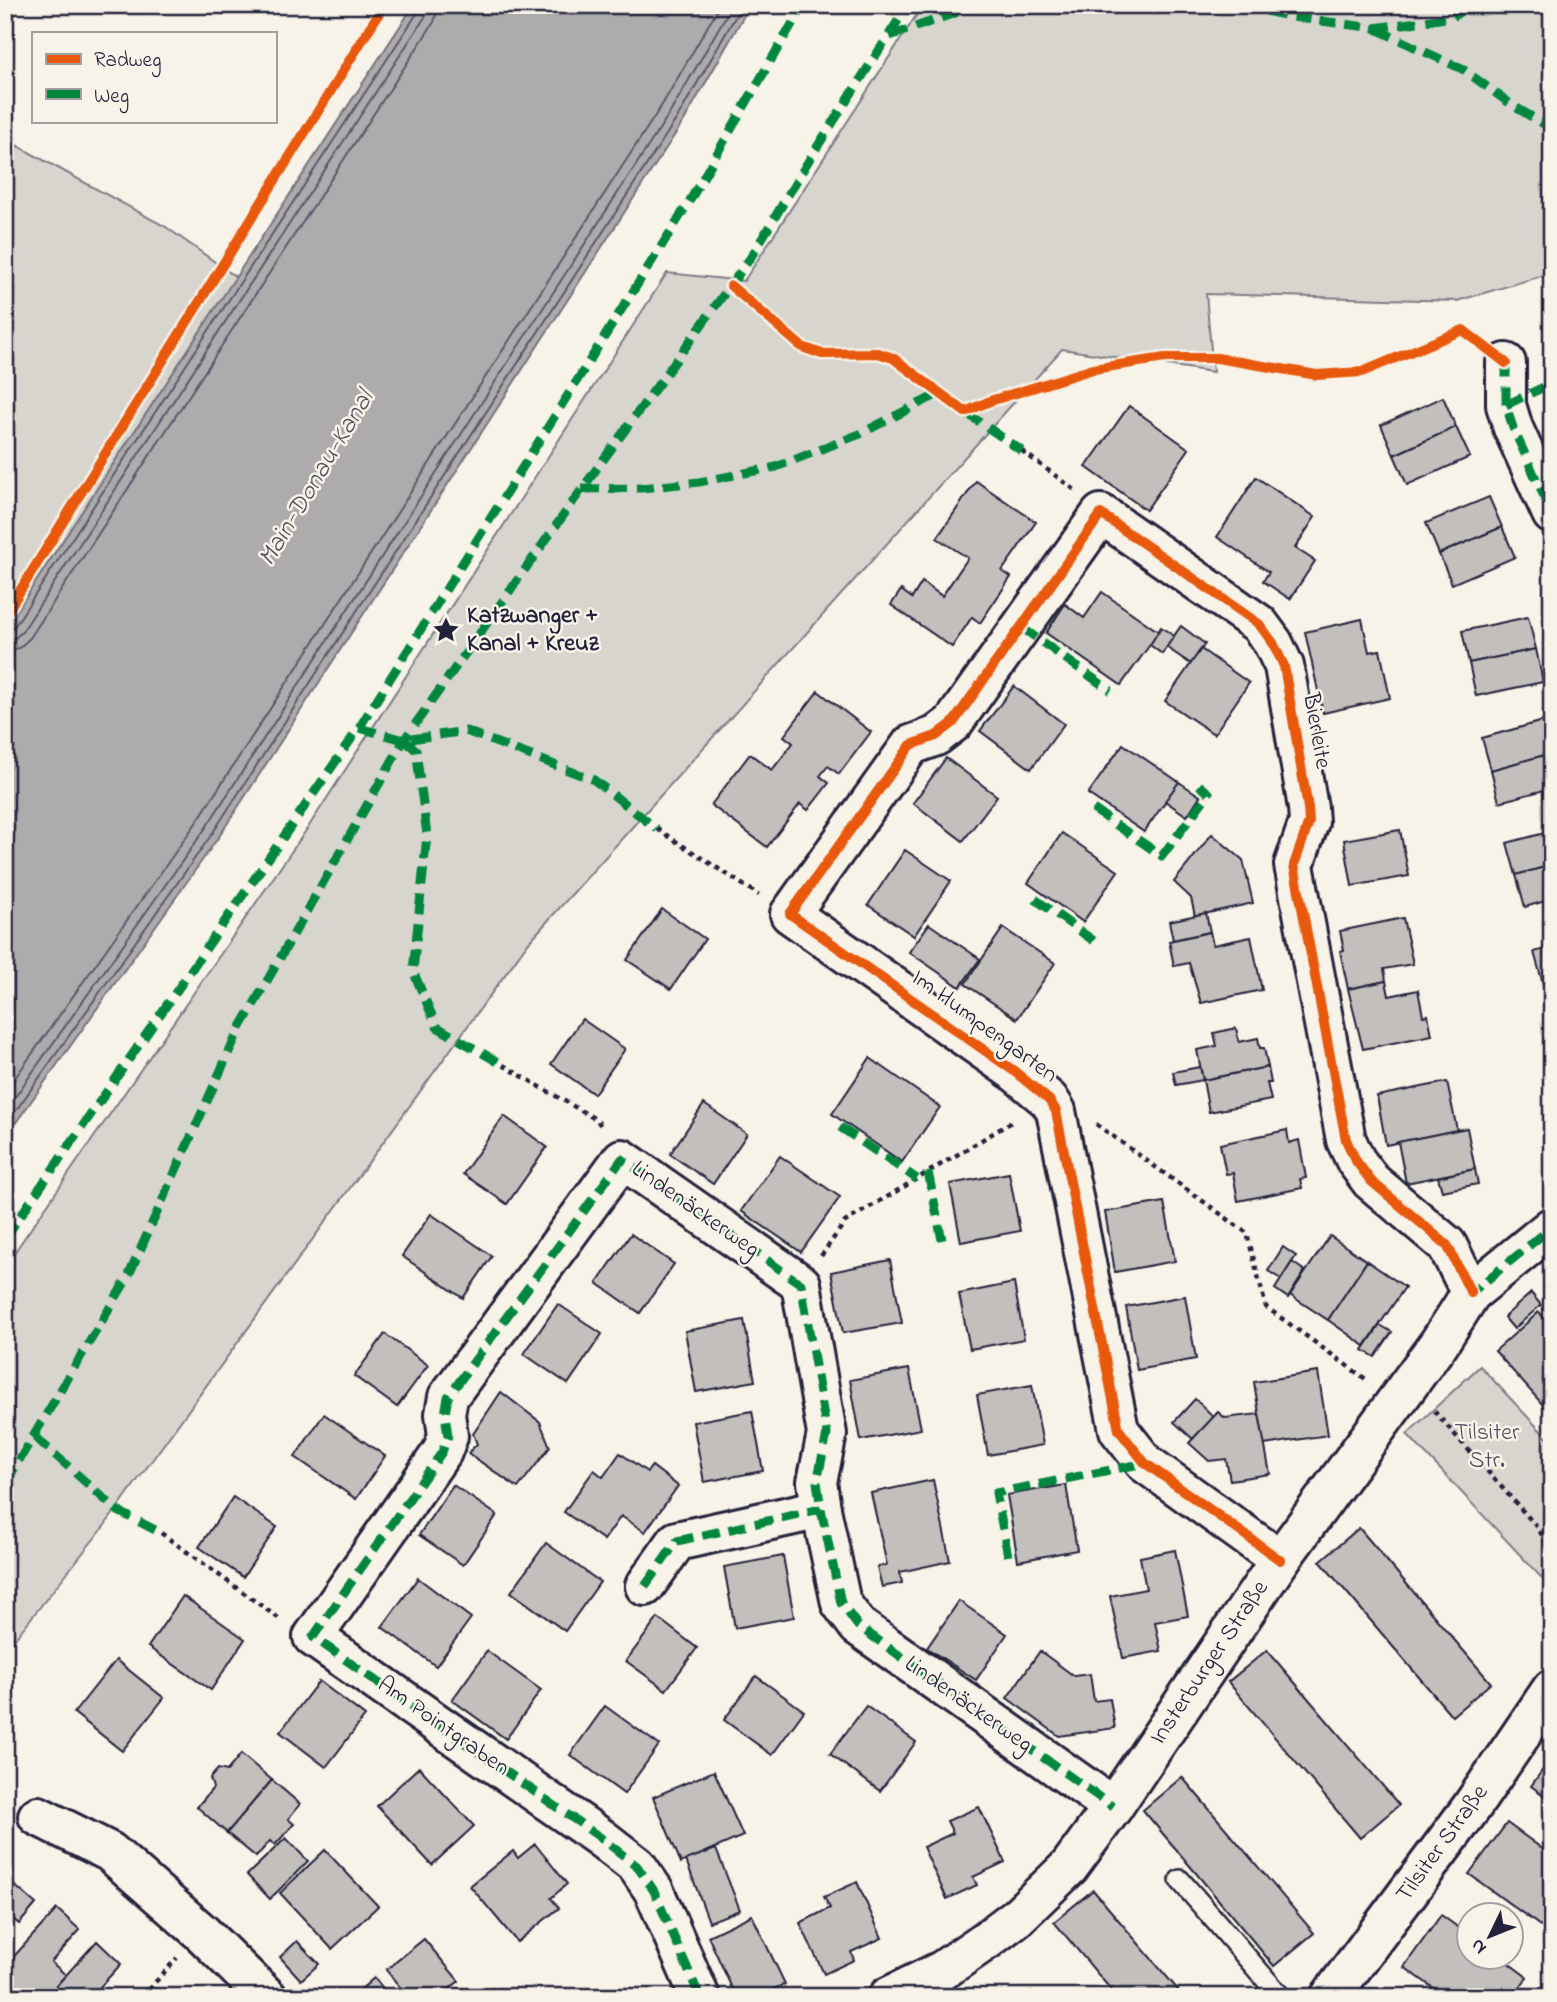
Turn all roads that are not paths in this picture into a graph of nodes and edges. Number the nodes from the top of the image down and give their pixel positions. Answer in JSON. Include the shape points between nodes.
{"nodes":[{"id":1,"x":1506,"y":363,"type":"dead end"},
{"id":2,"x":1552,"y":514,"type":"edge"},
{"id":3,"x":790,"y":914,"type":"joint"},
{"id":4,"x":1552,"y":1227,"type":"edge"},
{"id":5,"x":1471,"y":1293,"type":"junction"},
{"id":6,"x":821,"y":1509,"type":"junction"},
{"id":7,"x":1279,"y":1560,"type":"junction"},
{"id":8,"x":645,"y":1586,"type":"dead end"},
{"id":9,"x":313,"y":1637,"type":"joint"},
{"id":10,"x":1552,"y":1689,"type":"edge"},
{"id":11,"x":1113,"y":1807,"type":"junction"},
{"id":12,"x":38,"y":1816,"type":"dead end"},
{"id":13,"x":1181,"y":1880,"type":"dead end"},
{"id":14,"x":267,"y":1997,"type":"edge"},
{"id":15,"x":700,"y":1997,"type":"edge"},
{"id":16,"x":888,"y":1997,"type":"edge"},
{"id":17,"x":1282,"y":1997,"type":"edge"},
{"id":18,"x":1331,"y":1997,"type":"edge"}],
"edges":[{"from":1,"to":2,"type":"street","via":[[1506,405],[1513,428]]},
{"from":3,"to":5,"type":"street","name":"Bierleite","via":[[911,745],[936,736],[953,723],[1101,514],[1259,624],[1284,666],[1309,822],[1294,865],[1346,1140],[1371,1181],[1447,1245]]},
{"from":3,"to":7,"type":"street","name":"Im Humpengarten","via":[[1014,1071],[1052,1105],[1119,1430],[1145,1462]]},
{"from":4,"to":5,"type":"street","name":"Insterburger Straße"},
{"from":5,"to":7,"type":"street","name":"Insterburger Straße"},
{"from":6,"to":8,"type":"street","via":[[677,1541]]},
{"from":6,"to":9,"type":"street","name":"Lindenäckerweg","via":[[817,1482],[827,1434],[801,1284],[622,1159],[447,1396],[444,1414],[449,1436],[442,1452]]},
{"from":6,"to":11,"type":"street","name":"Lindenäckerweg","via":[[841,1603],[858,1626]]},
{"from":7,"to":11,"type":"street","name":"Insterburger Straße"},
{"from":9,"to":15,"type":"street","name":"Am Pointgraben","via":[[637,1866],[654,1891]]},
{"from":10,"to":18,"type":"street","name":"Tilsiter Straße","via":[[1471,1808]]},
{"from":11,"to":16,"type":"street","name":"Insterburger Straße","via":[[1069,1867],[1017,1917],[943,1970]]},
{"from":12,"to":14,"type":"street","via":[[110,1852]]},
{"from":13,"to":17,"type":"lane"}]}
